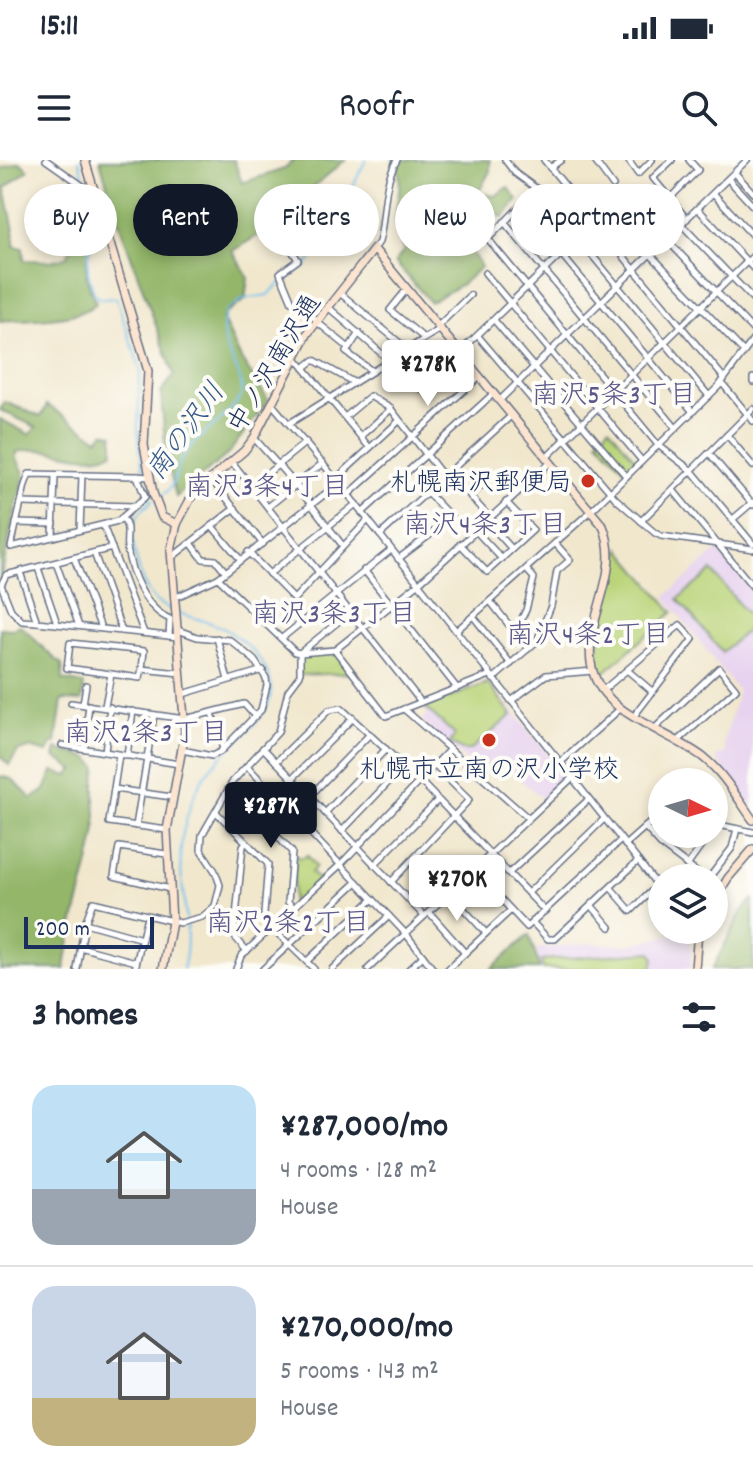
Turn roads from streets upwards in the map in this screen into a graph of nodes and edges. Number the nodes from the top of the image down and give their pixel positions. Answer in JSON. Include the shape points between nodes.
{"nodes":[{"id":1,"x":46,"y":160,"type":"edge"},
{"id":2,"x":85,"y":160,"type":"edge"},
{"id":3,"x":397,"y":160,"type":"edge"},
{"id":4,"x":505,"y":160,"type":"edge"},
{"id":5,"x":544,"y":160,"type":"edge"},
{"id":6,"x":561,"y":160,"type":"edge"},
{"id":7,"x":605,"y":160,"type":"edge"},
{"id":8,"x":628,"y":160,"type":"edge"},
{"id":9,"x":652,"y":160,"type":"edge"},
{"id":10,"x":672,"y":160,"type":"edge"},
{"id":11,"x":689,"y":160,"type":"edge"},
{"id":12,"x":747,"y":160,"type":"edge"},
{"id":13,"x":596,"y":162,"type":"edge"},
{"id":14,"x":550,"y":168,"type":"junction"},
{"id":15,"x":735,"y":173,"type":"junction"},
{"id":16,"x":728,"y":179,"type":"junction"},
{"id":17,"x":80,"y":184,"type":"edge"},
{"id":18,"x":92,"y":184,"type":"edge"},
{"id":19,"x":530,"y":184,"type":"edge"},
{"id":20,"x":563,"y":184,"type":"edge"},
{"id":21,"x":612,"y":184,"type":"edge"},
{"id":22,"x":658,"y":184,"type":"edge"},
{"id":23,"x":684,"y":184,"type":"edge"},
{"id":24,"x":753,"y":193,"type":"edge"},
{"id":25,"x":714,"y":194,"type":"junction"},
{"id":26,"x":753,"y":206,"type":"edge"},
{"id":27,"x":698,"y":209,"type":"junction"},
{"id":28,"x":511,"y":215,"type":"edge"},
{"id":29,"x":504,"y":222,"type":"junction"},
{"id":30,"x":685,"y":222,"type":"joint"},
{"id":31,"x":753,"y":236,"type":"edge"},
{"id":32,"x":379,"y":242,"type":"edge"},
{"id":33,"x":379,"y":255,"type":"edge"},
{"id":34,"x":112,"y":256,"type":"edge"},
{"id":35,"x":295,"y":256,"type":"edge"},
{"id":36,"x":368,"y":256,"type":"edge"},
{"id":37,"x":559,"y":256,"type":"edge"},
{"id":38,"x":563,"y":256,"type":"edge"},
{"id":39,"x":592,"y":256,"type":"edge"},
{"id":40,"x":624,"y":256,"type":"edge"},
{"id":41,"x":648,"y":256,"type":"edge"},
{"id":42,"x":652,"y":256,"type":"edge"},
{"id":43,"x":682,"y":256,"type":"edge"},
{"id":44,"x":753,"y":256,"type":"edge"},
{"id":45,"x":747,"y":262,"type":"junction"},
{"id":46,"x":634,"y":268,"type":"junction"},
{"id":47,"x":753,"y":268,"type":"edge"},
{"id":48,"x":544,"y":270,"type":"junction"},
{"id":49,"x":485,"y":273,"type":"dead end"},
{"id":50,"x":732,"y":277,"type":"junction"},
{"id":51,"x":528,"y":285,"type":"junction"},
{"id":52,"x":617,"y":285,"type":"junction"},
{"id":53,"x":407,"y":289,"type":"junction"},
{"id":54,"x":339,"y":292,"type":"junction"},
{"id":55,"x":717,"y":292,"type":"junction"},
{"id":56,"x":470,"y":295,"type":"dead end"},
{"id":57,"x":753,"y":299,"type":"edge"},
{"id":58,"x":601,"y":301,"type":"junction"},
{"id":59,"x":510,"y":303,"type":"junction"},
{"id":60,"x":327,"y":306,"type":"junction"},
{"id":61,"x":701,"y":307,"type":"junction"},
{"id":62,"x":584,"y":317,"type":"junction"},
{"id":63,"x":317,"y":320,"type":"junction"},
{"id":64,"x":494,"y":320,"type":"junction"},
{"id":65,"x":682,"y":327,"type":"junction"},
{"id":66,"x":439,"y":328,"type":"junction"},
{"id":67,"x":753,"y":330,"type":"edge"},
{"id":68,"x":359,"y":333,"type":"junction"},
{"id":69,"x":568,"y":334,"type":"junction"},
{"id":70,"x":478,"y":336,"type":"junction"},
{"id":71,"x":424,"y":338,"type":"junction"},
{"id":72,"x":753,"y":340,"type":"edge"},
{"id":73,"x":453,"y":344,"type":"junction"},
{"id":74,"x":665,"y":344,"type":"junction"},
{"id":75,"x":349,"y":348,"type":"junction"},
{"id":76,"x":407,"y":349,"type":"junction"},
{"id":77,"x":551,"y":351,"type":"junction"},
{"id":78,"x":744,"y":352,"type":"junction"},
{"id":79,"x":463,"y":356,"type":"junction"},
{"id":80,"x":295,"y":358,"type":"junction"},
{"id":81,"x":648,"y":360,"type":"junction"},
{"id":82,"x":387,"y":361,"type":"junction"},
{"id":83,"x":534,"y":367,"type":"junction"},
{"id":84,"x":304,"y":368,"type":"junction"},
{"id":85,"x":372,"y":371,"type":"junction"},
{"id":86,"x":480,"y":376,"type":"junction"},
{"id":87,"x":631,"y":376,"type":"junction"},
{"id":88,"x":408,"y":377,"type":"junction"},
{"id":89,"x":723,"y":380,"type":"junction"},
{"id":90,"x":353,"y":382,"type":"junction"},
{"id":91,"x":518,"y":383,"type":"junction"},
{"id":92,"x":614,"y":392,"type":"junction"},
{"id":93,"x":709,"y":396,"type":"junction"},
{"id":94,"x":497,"y":397,"type":"junction"},
{"id":95,"x":330,"y":398,"type":"junction"},
{"id":96,"x":272,"y":404,"type":"junction"},
{"id":97,"x":598,"y":408,"type":"junction"},
{"id":98,"x":391,"y":409,"type":"junction"},
{"id":99,"x":753,"y":409,"type":"edge"},
{"id":100,"x":693,"y":412,"type":"junction"},
{"id":101,"x":747,"y":414,"type":"junction"},
{"id":102,"x":512,"y":415,"type":"junction"},
{"id":103,"x":345,"y":417,"type":"junction"},
{"id":104,"x":399,"y":421,"type":"junction"},
{"id":105,"x":753,"y":421,"type":"edge"},
{"id":106,"x":290,"y":423,"type":"junction"},
{"id":107,"x":581,"y":425,"type":"junction"},
{"id":108,"x":676,"y":428,"type":"junction"},
{"id":109,"x":727,"y":435,"type":"junction"},
{"id":110,"x":361,"y":436,"type":"junction"},
{"id":111,"x":412,"y":437,"type":"junction"},
{"id":112,"x":254,"y":438,"type":"junction"},
{"id":113,"x":565,"y":441,"type":"junction"},
{"id":114,"x":306,"y":442,"type":"junction"},
{"id":115,"x":658,"y":445,"type":"junction"},
{"id":116,"x":369,"y":447,"type":"junction"},
{"id":117,"x":709,"y":453,"type":"junction"},
{"id":118,"x":427,"y":455,"type":"junction"},
{"id":119,"x":549,"y":459,"type":"junction"},
{"id":120,"x":642,"y":461,"type":"junction"},
{"id":121,"x":232,"y":462,"type":"junction"},
{"id":122,"x":323,"y":463,"type":"junction"},
{"id":123,"x":278,"y":464,"type":"junction"},
{"id":124,"x":753,"y":466,"type":"edge"},
{"id":125,"x":692,"y":471,"type":"junction"},
{"id":126,"x":55,"y":475,"type":"junction"},
{"id":127,"x":82,"y":475,"type":"junction"},
{"id":128,"x":137,"y":476,"type":"junction"},
{"id":129,"x":626,"y":476,"type":"junction"},
{"id":130,"x":149,"y":477,"type":"junction"},
{"id":131,"x":210,"y":477,"type":"junction"},
{"id":132,"x":444,"y":477,"type":"junction"},
{"id":133,"x":338,"y":481,"type":"junction"},
{"id":134,"x":485,"y":482,"type":"dead end"},
{"id":135,"x":296,"y":485,"type":"junction"},
{"id":136,"x":252,"y":486,"type":"junction"},
{"id":137,"x":673,"y":490,"type":"junction"},
{"id":138,"x":427,"y":492,"type":"junction"},
{"id":139,"x":610,"y":492,"type":"junction"},
{"id":140,"x":348,"y":495,"type":"junction"},
{"id":141,"x":506,"y":502,"type":"junction"},
{"id":142,"x":21,"y":503,"type":"junction"},
{"id":143,"x":752,"y":503,"type":"edge"},
{"id":144,"x":54,"y":504,"type":"junction"},
{"id":145,"x":81,"y":504,"type":"junction"},
{"id":146,"x":356,"y":504,"type":"junction"},
{"id":147,"x":135,"y":506,"type":"junction"},
{"id":148,"x":312,"y":506,"type":"junction"},
{"id":149,"x":268,"y":507,"type":"junction"},
{"id":150,"x":235,"y":508,"type":"junction"},
{"id":151,"x":591,"y":511,"type":"junction"},
{"id":152,"x":362,"y":513,"type":"junction"},
{"id":153,"x":122,"y":518,"type":"junction"},
{"id":154,"x":487,"y":519,"type":"junction"},
{"id":155,"x":733,"y":519,"type":"junction"},
{"id":156,"x":368,"y":520,"type":"junction"},
{"id":157,"x":641,"y":521,"type":"junction"},
{"id":158,"x":16,"y":523,"type":"junction"},
{"id":159,"x":54,"y":524,"type":"junction"},
{"id":160,"x":177,"y":524,"type":"junction"},
{"id":161,"x":103,"y":525,"type":"junction"},
{"id":162,"x":212,"y":526,"type":"junction"},
{"id":163,"x":328,"y":526,"type":"junction"},
{"id":164,"x":284,"y":527,"type":"junction"},
{"id":165,"x":80,"y":530,"type":"junction"},
{"id":166,"x":475,"y":530,"type":"junction"},
{"id":167,"x":380,"y":535,"type":"junction"},
{"id":168,"x":53,"y":537,"type":"junction"},
{"id":169,"x":191,"y":543,"type":"junction"},
{"id":170,"x":555,"y":543,"type":"junction"},
{"id":171,"x":263,"y":544,"type":"junction"},
{"id":172,"x":460,"y":544,"type":"junction"},
{"id":173,"x":716,"y":544,"type":"junction"},
{"id":174,"x":343,"y":546,"type":"junction"},
{"id":175,"x":753,"y":546,"type":"edge"},
{"id":176,"x":112,"y":548,"type":"junction"},
{"id":177,"x":300,"y":548,"type":"junction"},
{"id":178,"x":512,"y":549,"type":"junction"},
{"id":179,"x":391,"y":550,"type":"junction"},
{"id":180,"x":248,"y":552,"type":"junction"},
{"id":181,"x":94,"y":553,"type":"junction"},
{"id":182,"x":74,"y":558,"type":"junction"},
{"id":183,"x":171,"y":558,"type":"junction"},
{"id":184,"x":240,"y":559,"type":"junction"},
{"id":185,"x":398,"y":559,"type":"junction"},
{"id":186,"x":502,"y":559,"type":"junction"},
{"id":187,"x":56,"y":563,"type":"junction"},
{"id":188,"x":38,"y":568,"type":"junction"},
{"id":189,"x":526,"y":569,"type":"junction"},
{"id":190,"x":364,"y":570,"type":"junction"},
{"id":191,"x":225,"y":571,"type":"junction"},
{"id":192,"x":319,"y":571,"type":"junction"},
{"id":193,"x":20,"y":572,"type":"junction"},
{"id":194,"x":269,"y":574,"type":"junction"},
{"id":195,"x":218,"y":578,"type":"junction"},
{"id":196,"x":418,"y":584,"type":"junction"},
{"id":197,"x":753,"y":587,"type":"edge"},
{"id":198,"x":336,"y":593,"type":"junction"},
{"id":199,"x":174,"y":598,"type":"junction"},
{"id":200,"x":490,"y":601,"type":"junction"},
{"id":201,"x":392,"y":605,"type":"junction"},
{"id":202,"x":350,"y":612,"type":"junction"},
{"id":203,"x":473,"y":616,"type":"junction"},
{"id":204,"x":37,"y":622,"type":"junction"},
{"id":205,"x":58,"y":624,"type":"junction"},
{"id":206,"x":80,"y":626,"type":"junction"},
{"id":207,"x":363,"y":628,"type":"junction"},
{"id":208,"x":101,"y":629,"type":"junction"},
{"id":209,"x":122,"y":631,"type":"junction"},
{"id":210,"x":178,"y":631,"type":"junction"},
{"id":211,"x":456,"y":631,"type":"junction"},
{"id":212,"x":515,"y":632,"type":"junction"},
{"id":213,"x":144,"y":633,"type":"junction"},
{"id":214,"x":169,"y":636,"type":"junction"},
{"id":215,"x":217,"y":638,"type":"junction"},
{"id":216,"x":282,"y":638,"type":"junction"},
{"id":217,"x":528,"y":649,"type":"junction"},
{"id":218,"x":335,"y":650,"type":"junction"},
{"id":219,"x":300,"y":653,"type":"junction"},
{"id":220,"x":511,"y":664,"type":"junction"},
{"id":221,"x":142,"y":669,"type":"junction"},
{"id":222,"x":263,"y":670,"type":"junction"},
{"id":223,"x":627,"y":670,"type":"junction"},
{"id":224,"x":593,"y":671,"type":"junction"},
{"id":225,"x":181,"y":673,"type":"junction"},
{"id":226,"x":111,"y":674,"type":"junction"},
{"id":227,"x":492,"y":677,"type":"junction"},
{"id":228,"x":228,"y":680,"type":"junction"},
{"id":229,"x":86,"y":685,"type":"dead end"},
{"id":230,"x":457,"y":688,"type":"junction"},
{"id":231,"x":602,"y":691,"type":"junction"},
{"id":232,"x":653,"y":692,"type":"junction"},
{"id":233,"x":183,"y":694,"type":"junction"},
{"id":234,"x":511,"y":701,"type":"junction"},
{"id":235,"x":421,"y":702,"type":"junction"},
{"id":236,"x":71,"y":703,"type":"dead end"},
{"id":237,"x":86,"y":705,"type":"junction"},
{"id":238,"x":108,"y":707,"type":"junction"},
{"id":239,"x":621,"y":708,"type":"junction"},
{"id":240,"x":404,"y":709,"type":"junction"},
{"id":241,"x":133,"y":711,"type":"junction"},
{"id":242,"x":212,"y":713,"type":"junction"},
{"id":243,"x":154,"y":715,"type":"junction"},
{"id":244,"x":255,"y":716,"type":"junction"},
{"id":245,"x":634,"y":716,"type":"junction"},
{"id":246,"x":353,"y":718,"type":"junction"},
{"id":247,"x":185,"y":719,"type":"junction"},
{"id":248,"x":655,"y":728,"type":"junction"},
{"id":249,"x":370,"y":734,"type":"junction"},
{"id":250,"x":678,"y":741,"type":"junction"},
{"id":251,"x":62,"y":745,"type":"dead end"},
{"id":252,"x":84,"y":748,"type":"junction"},
{"id":253,"x":263,"y":748,"type":"junction"},
{"id":254,"x":223,"y":749,"type":"junction"},
{"id":255,"x":386,"y":749,"type":"junction"},
{"id":256,"x":450,"y":749,"type":"junction"},
{"id":257,"x":182,"y":750,"type":"junction"},
{"id":258,"x":105,"y":752,"type":"junction"},
{"id":259,"x":119,"y":755,"type":"junction"},
{"id":260,"x":127,"y":756,"type":"junction"},
{"id":261,"x":148,"y":759,"type":"junction"},
{"id":262,"x":276,"y":762,"type":"junction"},
{"id":263,"x":560,"y":763,"type":"junction"},
{"id":264,"x":180,"y":764,"type":"junction"},
{"id":265,"x":247,"y":766,"type":"junction"},
{"id":266,"x":404,"y":766,"type":"junction"},
{"id":267,"x":435,"y":766,"type":"junction"},
{"id":268,"x":572,"y":778,"type":"junction"},
{"id":269,"x":292,"y":779,"type":"junction"},
{"id":270,"x":421,"y":782,"type":"junction"},
{"id":271,"x":230,"y":786,"type":"junction"},
{"id":272,"x":114,"y":789,"type":"junction"},
{"id":273,"x":142,"y":793,"type":"junction"},
{"id":274,"x":172,"y":797,"type":"junction"},
{"id":275,"x":309,"y":797,"type":"junction"},
{"id":276,"x":589,"y":799,"type":"junction"},
{"id":277,"x":438,"y":800,"type":"junction"},
{"id":278,"x":216,"y":812,"type":"junction"},
{"id":279,"x":325,"y":813,"type":"junction"},
{"id":280,"x":292,"y":814,"type":"junction"},
{"id":281,"x":455,"y":817,"type":"junction"},
{"id":282,"x":528,"y":818,"type":"junction"},
{"id":283,"x":604,"y":819,"type":"junction"},
{"id":284,"x":753,"y":820,"type":"edge"},
{"id":285,"x":648,"y":824,"type":"edge"},
{"id":286,"x":136,"y":826,"type":"junction"},
{"id":287,"x":645,"y":827,"type":"junction"},
{"id":288,"x":728,"y":827,"type":"edge"},
{"id":289,"x":737,"y":829,"type":"junction"},
{"id":290,"x":167,"y":830,"type":"junction"},
{"id":291,"x":648,"y":830,"type":"edge"},
{"id":292,"x":342,"y":831,"type":"junction"},
{"id":293,"x":753,"y":832,"type":"edge"},
{"id":294,"x":274,"y":833,"type":"junction"},
{"id":295,"x":246,"y":842,"type":"junction"},
{"id":296,"x":623,"y":842,"type":"junction"},
{"id":297,"x":358,"y":847,"type":"junction"},
{"id":298,"x":664,"y":848,"type":"edge"},
{"id":299,"x":753,"y":849,"type":"edge"},
{"id":300,"x":166,"y":854,"type":"junction"},
{"id":301,"x":491,"y":854,"type":"junction"},
{"id":302,"x":638,"y":861,"type":"junction"},
{"id":303,"x":684,"y":864,"type":"edge"},
{"id":304,"x":718,"y":864,"type":"edge"},
{"id":305,"x":340,"y":865,"type":"junction"},
{"id":306,"x":374,"y":865,"type":"junction"},
{"id":307,"x":474,"y":870,"type":"junction"},
{"id":308,"x":509,"y":873,"type":"junction"},
{"id":309,"x":648,"y":873,"type":"edge"},
{"id":310,"x":728,"y":876,"type":"edge"},
{"id":311,"x":357,"y":882,"type":"junction"},
{"id":312,"x":391,"y":882,"type":"junction"},
{"id":313,"x":611,"y":888,"type":"junction"},
{"id":314,"x":170,"y":889,"type":"junction"},
{"id":315,"x":449,"y":893,"type":"junction"},
{"id":316,"x":528,"y":893,"type":"junction"},
{"id":317,"x":648,"y":898,"type":"edge"},
{"id":318,"x":373,"y":899,"type":"junction"},
{"id":319,"x":591,"y":905,"type":"junction"},
{"id":320,"x":294,"y":908,"type":"junction"},
{"id":321,"x":511,"y":910,"type":"junction"},
{"id":322,"x":545,"y":911,"type":"junction"},
{"id":323,"x":426,"y":914,"type":"junction"},
{"id":324,"x":147,"y":916,"type":"junction"},
{"id":325,"x":389,"y":916,"type":"junction"},
{"id":326,"x":532,"y":922,"type":"junction"},
{"id":327,"x":85,"y":923,"type":"junction"},
{"id":328,"x":176,"y":923,"type":"junction"},
{"id":329,"x":610,"y":927,"type":"dead end"},
{"id":330,"x":273,"y":928,"type":"junction"},
{"id":331,"x":486,"y":933,"type":"junction"},
{"id":332,"x":406,"y":934,"type":"junction"},
{"id":333,"x":142,"y":939,"type":"junction"},
{"id":334,"x":289,"y":944,"type":"junction"},
{"id":335,"x":696,"y":944,"type":"edge"},
{"id":336,"x":80,"y":947,"type":"junction"},
{"id":337,"x":247,"y":951,"type":"junction"},
{"id":338,"x":465,"y":953,"type":"junction"},
{"id":339,"x":423,"y":956,"type":"junction"},
{"id":340,"x":307,"y":961,"type":"junction"},
{"id":341,"x":136,"y":965,"type":"edge"},
{"id":342,"x":77,"y":969,"type":"edge"},
{"id":343,"x":163,"y":969,"type":"edge"},
{"id":344,"x":236,"y":969,"type":"edge"},
{"id":345,"x":263,"y":969,"type":"edge"},
{"id":346,"x":314,"y":969,"type":"edge"},
{"id":347,"x":332,"y":969,"type":"edge"},
{"id":348,"x":369,"y":969,"type":"edge"},
{"id":349,"x":409,"y":969,"type":"edge"},
{"id":350,"x":433,"y":969,"type":"edge"},
{"id":351,"x":448,"y":969,"type":"edge"},
{"id":352,"x":695,"y":969,"type":"edge"}],
"edges":[{"from":1,"to":17,"type":"street"},
{"from":2,"to":18,"type":"street"},
{"from":3,"to":32,"type":"street","via":[[386,190]]},
{"from":4,"to":19,"type":"street"},
{"from":5,"to":14,"type":"street"},
{"from":6,"to":14,"type":"street"},
{"from":7,"to":13,"type":"street"},
{"from":8,"to":9,"type":"street","via":[[638,174]]},
{"from":10,"to":22,"type":"street","via":[[653,178]]},
{"from":11,"to":23,"type":"street","via":[[698,170]]},
{"from":12,"to":15,"type":"street"},
{"from":13,"to":21,"type":"street"},
{"from":14,"to":20,"type":"street"},
{"from":15,"to":16,"type":"street"},
{"from":15,"to":24,"type":"street"},
{"from":16,"to":25,"type":"street"},
{"from":16,"to":26,"type":"street"},
{"from":25,"to":27,"type":"street"},
{"from":25,"to":31,"type":"street"},
{"from":27,"to":30,"type":"street"},
{"from":27,"to":45,"type":"street"},
{"from":28,"to":29,"type":"street"},
{"from":29,"to":48,"type":"street"},
{"from":29,"to":51,"type":"street","via":[[488,239]]},
{"from":30,"to":50,"type":"street"},
{"from":33,"to":53,"type":"street"},
{"from":34,"to":130,"type":"street","via":[[148,371],[144,445]]},
{"from":35,"to":63,"type":"street","via":[[298,260],[280,273],[290,297]]},
{"from":36,"to":54,"type":"street","name":"中ノ沢南沢通"},
{"from":37,"to":48,"type":"street"},
{"from":38,"to":58,"type":"street"},
{"from":39,"to":52,"type":"street"},
{"from":40,"to":46,"type":"street"},
{"from":41,"to":46,"type":"street"},
{"from":42,"to":61,"type":"street"},
{"from":43,"to":55,"type":"street"},
{"from":44,"to":45,"type":"street"},
{"from":45,"to":47,"type":"street"},
{"from":45,"to":50,"type":"street"},
{"from":46,"to":52,"type":"street"},
{"from":46,"to":65,"type":"street"},
{"from":48,"to":51,"type":"street"},
{"from":48,"to":62,"type":"street"},
{"from":49,"to":59,"type":"street"},
{"from":50,"to":55,"type":"street"},
{"from":50,"to":57,"type":"street"},
{"from":51,"to":59,"type":"street"},
{"from":51,"to":69,"type":"street"},
{"from":52,"to":58,"type":"street"},
{"from":52,"to":74,"type":"street"},
{"from":53,"to":66,"type":"street"},
{"from":53,"to":71,"type":"street","via":[[390,310]]},
{"from":54,"to":60,"type":"street","name":"中ノ沢南沢通"},
{"from":54,"to":76,"type":"street"},
{"from":55,"to":61,"type":"street"},
{"from":55,"to":67,"type":"street"},
{"from":56,"to":66,"type":"street"},
{"from":58,"to":62,"type":"street"},
{"from":58,"to":81,"type":"street"},
{"from":59,"to":64,"type":"street"},
{"from":59,"to":77,"type":"street"},
{"from":60,"to":63,"type":"street","name":"中ノ沢南沢通"},
{"from":60,"to":68,"type":"street"},
{"from":61,"to":65,"type":"street"},
{"from":61,"to":78,"type":"street"},
{"from":62,"to":69,"type":"street"},
{"from":62,"to":87,"type":"street"},
{"from":63,"to":75,"type":"street"},
{"from":63,"to":80,"type":"street","name":"中ノ沢南沢通"},
{"from":64,"to":70,"type":"street"},
{"from":64,"to":83,"type":"street"},
{"from":65,"to":74,"type":"street"},
{"from":65,"to":89,"type":"street"},
{"from":66,"to":71,"type":"street"},
{"from":66,"to":73,"type":"street"},
{"from":68,"to":75,"type":"street"},
{"from":68,"to":82,"type":"street"},
{"from":69,"to":77,"type":"street"},
{"from":69,"to":92,"type":"street"},
{"from":70,"to":79,"type":"street"},
{"from":70,"to":91,"type":"street"},
{"from":71,"to":76,"type":"street"},
{"from":72,"to":78,"type":"street"},
{"from":73,"to":79,"type":"street"},
{"from":73,"to":88,"type":"street"},
{"from":74,"to":81,"type":"street"},
{"from":74,"to":93,"type":"street"},
{"from":75,"to":85,"type":"street","via":[[346,352]]},
{"from":76,"to":82,"type":"street"},
{"from":77,"to":83,"type":"street"},
{"from":77,"to":97,"type":"street"},
{"from":78,"to":89,"type":"street"},
{"from":79,"to":86,"type":"street"},
{"from":79,"to":88,"type":"street","via":[[426,393]]},
{"from":80,"to":84,"type":"street"},
{"from":80,"to":96,"type":"street","name":"中ノ沢南沢通"},
{"from":81,"to":87,"type":"street"},
{"from":81,"to":100,"type":"street"},
{"from":82,"to":85,"type":"street"},
{"from":82,"to":88,"type":"street"},
{"from":83,"to":91,"type":"street"},
{"from":83,"to":107,"type":"street"},
{"from":84,"to":90,"type":"street","via":[[314,360]]},
{"from":84,"to":95,"type":"street"},
{"from":85,"to":90,"type":"street"},
{"from":86,"to":94,"type":"street"},
{"from":86,"to":111,"type":"street"},
{"from":87,"to":92,"type":"street"},
{"from":87,"to":108,"type":"street"},
{"from":89,"to":93,"type":"street"},
{"from":89,"to":101,"type":"street"},
{"from":90,"to":95,"type":"street"},
{"from":91,"to":94,"type":"street"},
{"from":91,"to":113,"type":"street"},
{"from":92,"to":97,"type":"street"},
{"from":92,"to":115,"type":"street"},
{"from":93,"to":100,"type":"street"},
{"from":94,"to":102,"type":"street"},
{"from":94,"to":118,"type":"street"},
{"from":95,"to":103,"type":"street"},
{"from":95,"to":106,"type":"street"},
{"from":96,"to":106,"type":"street"},
{"from":96,"to":112,"type":"street","name":"中ノ沢南沢通"},
{"from":97,"to":107,"type":"street"},
{"from":97,"to":120,"type":"street"},
{"from":98,"to":103,"type":"street","via":[[370,396]]},
{"from":98,"to":104,"type":"street"},
{"from":98,"to":110,"type":"street"},
{"from":99,"to":101,"type":"street"},
{"from":100,"to":108,"type":"street"},
{"from":101,"to":105,"type":"street"},
{"from":101,"to":109,"type":"street"},
{"from":102,"to":119,"type":"street"},
{"from":102,"to":132,"type":"street"},
{"from":103,"to":110,"type":"street"},
{"from":104,"to":111,"type":"street"},
{"from":104,"to":116,"type":"street"},
{"from":106,"to":114,"type":"street"},
{"from":107,"to":113,"type":"street"},
{"from":107,"to":129,"type":"street"},
{"from":108,"to":115,"type":"street"},
{"from":109,"to":117,"type":"street"},
{"from":109,"to":124,"type":"street"},
{"from":110,"to":116,"type":"street"},
{"from":111,"to":118,"type":"street"},
{"from":111,"to":140,"type":"street"},
{"from":112,"to":121,"type":"street","name":"中ノ沢南沢通"},
{"from":112,"to":123,"type":"street"},
{"from":113,"to":119,"type":"street"},
{"from":113,"to":139,"type":"street"},
{"from":114,"to":122,"type":"street"},
{"from":114,"to":123,"type":"street"},
{"from":115,"to":120,"type":"street"},
{"from":115,"to":125,"type":"street"},
{"from":116,"to":133,"type":"street"},
{"from":117,"to":125,"type":"street"},
{"from":117,"to":143,"type":"street"},
{"from":118,"to":132,"type":"street"},
{"from":118,"to":152,"type":"street"},
{"from":119,"to":141,"type":"street"},
{"from":119,"to":151,"type":"street"},
{"from":120,"to":129,"type":"street"},
{"from":121,"to":131,"type":"street","name":"中ノ沢南沢通"},
{"from":121,"to":136,"type":"street"},
{"from":122,"to":133,"type":"street"},
{"from":122,"to":135,"type":"street"},
{"from":123,"to":135,"type":"street"},
{"from":123,"to":136,"type":"street"},
{"from":125,"to":137,"type":"street"},
{"from":125,"to":155,"type":"street"},
{"from":126,"to":127,"type":"street"},
{"from":126,"to":142,"type":"street","via":[[29,474]]},
{"from":126,"to":144,"type":"street"},
{"from":127,"to":128,"type":"street"},
{"from":127,"to":145,"type":"street"},
{"from":128,"to":130,"type":"street"},
{"from":128,"to":147,"type":"street","via":[[145,497]]},
{"from":129,"to":139,"type":"street"},
{"from":130,"to":160,"type":"street","via":[[162,517]]},
{"from":131,"to":150,"type":"street"},
{"from":131,"to":160,"type":"street","name":"中ノ沢南沢通","via":[[193,494]]},
{"from":132,"to":138,"type":"street"},
{"from":133,"to":140,"type":"street"},
{"from":133,"to":148,"type":"street"},
{"from":134,"to":154,"type":"street","via":[[470,496]]},
{"from":135,"to":148,"type":"street"},
{"from":135,"to":149,"type":"street"},
{"from":136,"to":149,"type":"street"},
{"from":137,"to":157,"type":"street"},
{"from":137,"to":173,"type":"street"},
{"from":138,"to":167,"type":"street"},
{"from":138,"to":185,"type":"street","via":[[452,518]]},
{"from":139,"to":151,"type":"street"},
{"from":139,"to":157,"type":"street"},
{"from":140,"to":146,"type":"street"},
{"from":141,"to":154,"type":"street"},
{"from":141,"to":178,"type":"street","via":[[533,530]]},
{"from":142,"to":144,"type":"street"},
{"from":142,"to":158,"type":"street"},
{"from":143,"to":155,"type":"street"},
{"from":144,"to":145,"type":"street"},
{"from":144,"to":159,"type":"street"},
{"from":145,"to":147,"type":"street"},
{"from":145,"to":165,"type":"street"},
{"from":146,"to":152,"type":"street"},
{"from":146,"to":163,"type":"street"},
{"from":147,"to":153,"type":"street"},
{"from":148,"to":163,"type":"street"},
{"from":148,"to":164,"type":"street"},
{"from":149,"to":164,"type":"street"},
{"from":150,"to":162,"type":"street"},
{"from":150,"to":171,"type":"street"},
{"from":151,"to":170,"type":"street"},
{"from":151,"to":224,"type":"street","via":[[608,537],[610,556],[592,641]]},
{"from":152,"to":156,"type":"street"},
{"from":153,"to":161,"type":"street"},
{"from":153,"to":214,"type":"street","via":[[145,599],[170,619]]},
{"from":154,"to":166,"type":"street"},
{"from":154,"to":178,"type":"street"},
{"from":155,"to":175,"type":"street"},
{"from":156,"to":167,"type":"street"},
{"from":156,"to":174,"type":"street"},
{"from":157,"to":173,"type":"street","via":[[661,536]]},
{"from":158,"to":159,"type":"street"},
{"from":158,"to":168,"type":"street","via":[[11,547]]},
{"from":159,"to":168,"type":"street"},
{"from":160,"to":183,"type":"street","name":"中ノ沢南沢通"},
{"from":161,"to":165,"type":"street"},
{"from":161,"to":176,"type":"street"},
{"from":162,"to":169,"type":"street"},
{"from":162,"to":184,"type":"street"},
{"from":163,"to":174,"type":"street"},
{"from":163,"to":177,"type":"street"},
{"from":164,"to":171,"type":"street"},
{"from":164,"to":177,"type":"street"},
{"from":165,"to":168,"type":"street"},
{"from":166,"to":172,"type":"street"},
{"from":166,"to":186,"type":"street"},
{"from":167,"to":179,"type":"street"},
{"from":169,"to":183,"type":"street"},
{"from":169,"to":191,"type":"street","via":[[203,559],[216,560]]},
{"from":170,"to":189,"type":"street"},
{"from":170,"to":217,"type":"street","via":[[570,560],[557,571],[544,626]]},
{"from":171,"to":180,"type":"street"},
{"from":172,"to":186,"type":"street","via":[[487,572]]},
{"from":172,"to":196,"type":"street"},
{"from":173,"to":175,"type":"street"},
{"from":173,"to":197,"type":"street"},
{"from":174,"to":192,"type":"street"},
{"from":176,"to":181,"type":"street"},
{"from":176,"to":213,"type":"street"},
{"from":177,"to":192,"type":"street"},
{"from":177,"to":194,"type":"street"},
{"from":178,"to":186,"type":"street"},
{"from":179,"to":185,"type":"street"},
{"from":179,"to":190,"type":"street"},
{"from":180,"to":184,"type":"street"},
{"from":180,"to":194,"type":"street"},
{"from":181,"to":182,"type":"street"},
{"from":181,"to":209,"type":"street"},
{"from":182,"to":187,"type":"street"},
{"from":182,"to":208,"type":"street"},
{"from":183,"to":199,"type":"street","name":"中ノ沢南沢通"},
{"from":184,"to":191,"type":"street"},
{"from":185,"to":196,"type":"street"},
{"from":187,"to":188,"type":"street"},
{"from":187,"to":206,"type":"street"},
{"from":188,"to":193,"type":"street"},
{"from":188,"to":205,"type":"street"},
{"from":189,"to":200,"type":"street"},
{"from":189,"to":212,"type":"street","via":[[534,578]]},
{"from":190,"to":198,"type":"street"},
{"from":190,"to":201,"type":"street"},
{"from":191,"to":195,"type":"street"},
{"from":192,"to":194,"type":"street","via":[[294,599]]},
{"from":192,"to":198,"type":"street"},
{"from":193,"to":204,"type":"street"},
{"from":193,"to":204,"type":"street","via":[[6,575],[3,595],[22,621]]},
{"from":195,"to":199,"type":"street"},
{"from":195,"to":216,"type":"street"},
{"from":196,"to":201,"type":"street"},
{"from":196,"to":211,"type":"street"},
{"from":198,"to":202,"type":"street"},
{"from":198,"to":216,"type":"street"},
{"from":199,"to":210,"type":"street","name":"中ノ沢南沢通"},
{"from":200,"to":203,"type":"street"},
{"from":200,"to":212,"type":"street"},
{"from":201,"to":207,"type":"street"},
{"from":201,"to":230,"type":"street"},
{"from":202,"to":207,"type":"street"},
{"from":202,"to":219,"type":"street"},
{"from":203,"to":211,"type":"street"},
{"from":203,"to":220,"type":"street"},
{"from":204,"to":205,"type":"street"},
{"from":205,"to":206,"type":"street"},
{"from":206,"to":208,"type":"street"},
{"from":207,"to":218,"type":"street"},
{"from":207,"to":235,"type":"street"},
{"from":208,"to":209,"type":"street"},
{"from":209,"to":213,"type":"street"},
{"from":210,"to":214,"type":"street"},
{"from":210,"to":215,"type":"street"},
{"from":210,"to":225,"type":"street","name":"中ノ沢南沢通"},
{"from":211,"to":227,"type":"street"},
{"from":212,"to":217,"type":"street"},
{"from":213,"to":214,"type":"street"},
{"from":215,"to":222,"type":"street","via":[[230,640]]},
{"from":215,"to":228,"type":"street"},
{"from":216,"to":219,"type":"street"},
{"from":217,"to":220,"type":"street"},
{"from":218,"to":219,"type":"street"},
{"from":218,"to":240,"type":"street","via":[[386,716]]},
{"from":219,"to":253,"type":"street","via":[[300,675],[288,691],[282,724]]},
{"from":220,"to":227,"type":"street"},
{"from":221,"to":225,"type":"street"},
{"from":221,"to":226,"type":"street","via":[[140,678]]},
{"from":221,"to":226,"type":"street","via":[[144,651],[70,643],[67,668]]},
{"from":222,"to":228,"type":"street"},
{"from":222,"to":244,"type":"street","via":[[267,685]]},
{"from":223,"to":231,"type":"street"},
{"from":223,"to":232,"type":"street"},
{"from":223,"to":232,"type":"street","via":[[680,625],[693,639]]},
{"from":224,"to":231,"type":"street"},
{"from":224,"to":234,"type":"street","via":[[546,675]]},
{"from":225,"to":233,"type":"street","name":"中ノ沢南沢通"},
{"from":226,"to":238,"type":"street"},
{"from":227,"to":230,"type":"street"},
{"from":227,"to":234,"type":"street"},
{"from":228,"to":233,"type":"street"},
{"from":229,"to":237,"type":"street"},
{"from":230,"to":235,"type":"street"},
{"from":231,"to":239,"type":"street"},
{"from":232,"to":245,"type":"street"},
{"from":233,"to":247,"type":"street","name":"中ノ沢南沢通"},
{"from":234,"to":263,"type":"street"},
{"from":235,"to":240,"type":"street"},
{"from":236,"to":237,"type":"street"},
{"from":237,"to":238,"type":"street"},
{"from":237,"to":252,"type":"street"},
{"from":238,"to":241,"type":"street"},
{"from":238,"to":258,"type":"street"},
{"from":239,"to":245,"type":"street"},
{"from":239,"to":263,"type":"street"},
{"from":240,"to":256,"type":"street"},
{"from":241,"to":243,"type":"street"},
{"from":241,"to":260,"type":"street"},
{"from":242,"to":244,"type":"street","via":[[244,704]]},
{"from":242,"to":247,"type":"street"},
{"from":242,"to":254,"type":"street"},
{"from":243,"to":247,"type":"street"},
{"from":243,"to":261,"type":"street"},
{"from":244,"to":254,"type":"street"},
{"from":245,"to":248,"type":"street"},
{"from":246,"to":249,"type":"street"},
{"from":246,"to":262,"type":"street","via":[[341,708],[329,710]]},
{"from":246,"to":269,"type":"street"},
{"from":247,"to":257,"type":"street","name":"中ノ沢南沢通"},
{"from":248,"to":250,"type":"street"},
{"from":248,"to":250,"type":"street","via":[[719,668],[736,689]]},
{"from":249,"to":255,"type":"street"},
{"from":249,"to":275,"type":"street"},
{"from":250,"to":284,"type":"street","via":[[714,766]]},
{"from":251,"to":252,"type":"street"},
{"from":252,"to":258,"type":"street"},
{"from":253,"to":262,"type":"street"},
{"from":253,"to":265,"type":"street"},
{"from":254,"to":257,"type":"street","via":[[212,756]]},
{"from":255,"to":266,"type":"street"},
{"from":255,"to":279,"type":"street"},
{"from":256,"to":267,"type":"street"},
{"from":256,"to":282,"type":"street"},
{"from":257,"to":264,"type":"street","name":"中ノ沢南沢通"},
{"from":258,"to":259,"type":"street"},
{"from":259,"to":260,"type":"street"},
{"from":259,"to":272,"type":"street"},
{"from":260,"to":261,"type":"street"},
{"from":261,"to":264,"type":"street"},
{"from":261,"to":273,"type":"street"},
{"from":262,"to":269,"type":"street"},
{"from":263,"to":268,"type":"street"},
{"from":264,"to":274,"type":"street","name":"中ノ沢南沢通"},
{"from":265,"to":271,"type":"street"},
{"from":265,"to":280,"type":"street"},
{"from":266,"to":270,"type":"street"},
{"from":266,"to":292,"type":"street"},
{"from":267,"to":270,"type":"street"},
{"from":267,"to":281,"type":"street","via":[[469,800]]},
{"from":268,"to":276,"type":"street"},
{"from":268,"to":282,"type":"street"},
{"from":269,"to":275,"type":"street"},
{"from":270,"to":277,"type":"street"},
{"from":270,"to":297,"type":"street"},
{"from":271,"to":278,"type":"street"},
{"from":271,"to":294,"type":"street"},
{"from":272,"to":273,"type":"street"},
{"from":272,"to":286,"type":"street","via":[[109,822]]},
{"from":273,"to":274,"type":"street"},
{"from":273,"to":286,"type":"street"},
{"from":274,"to":290,"type":"street","name":"中ノ沢南沢通"},
{"from":275,"to":279,"type":"street"},
{"from":275,"to":280,"type":"street"},
{"from":276,"to":283,"type":"street"},
{"from":276,"to":308,"type":"street"},
{"from":277,"to":281,"type":"street"},
{"from":277,"to":306,"type":"street"},
{"from":278,"to":295,"type":"street"},
{"from":278,"to":328,"type":"street","via":[[202,835],[201,850],[219,877],[219,898],[192,922]]},
{"from":279,"to":292,"type":"street"},
{"from":280,"to":294,"type":"street"},
{"from":280,"to":305,"type":"street"},
{"from":281,"to":301,"type":"street"},
{"from":281,"to":312,"type":"street"},
{"from":282,"to":301,"type":"street"},
{"from":283,"to":296,"type":"street"},
{"from":283,"to":316,"type":"street"},
{"from":285,"to":287,"type":"street"},
{"from":286,"to":290,"type":"street"},
{"from":287,"to":291,"type":"street"},
{"from":287,"to":296,"type":"street"},
{"from":288,"to":289,"type":"street"},
{"from":289,"to":293,"type":"street"},
{"from":289,"to":304,"type":"street","via":[[732,848]]},
{"from":290,"to":300,"type":"street","name":"中ノ沢南沢通"},
{"from":292,"to":297,"type":"street"},
{"from":294,"to":320,"type":"street","via":[[292,852],[288,902]]},
{"from":295,"to":330,"type":"street","via":[[268,864],[264,914]]},
{"from":295,"to":337,"type":"street","via":[[234,936]]},
{"from":296,"to":302,"type":"street"},
{"from":296,"to":322,"type":"street"},
{"from":297,"to":305,"type":"street"},
{"from":297,"to":306,"type":"street"},
{"from":298,"to":303,"type":"street"},
{"from":299,"to":310,"type":"street"},
{"from":300,"to":314,"type":"street","name":"中ノ沢南沢通"},
{"from":300,"to":314,"type":"street","via":[[119,847],[114,876]]},
{"from":301,"to":307,"type":"street"},
{"from":301,"to":308,"type":"street"},
{"from":302,"to":309,"type":"street"},
{"from":302,"to":313,"type":"street"},
{"from":305,"to":311,"type":"street"},
{"from":305,"to":320,"type":"street"},
{"from":306,"to":312,"type":"street"},
{"from":307,"to":315,"type":"street"},
{"from":307,"to":321,"type":"street"},
{"from":308,"to":316,"type":"street"},
{"from":311,"to":318,"type":"street"},
{"from":311,"to":334,"type":"street"},
{"from":312,"to":323,"type":"street"},
{"from":313,"to":317,"type":"street","via":[[631,911]]},
{"from":313,"to":319,"type":"street"},
{"from":314,"to":328,"type":"street","name":"中ノ沢南沢通"},
{"from":315,"to":323,"type":"street"},
{"from":315,"to":331,"type":"street"},
{"from":316,"to":322,"type":"street"},
{"from":318,"to":325,"type":"street"},
{"from":318,"to":340,"type":"street"},
{"from":319,"to":326,"type":"street","via":[[555,939],[548,939]]},
{"from":319,"to":329,"type":"street"},
{"from":320,"to":330,"type":"street"},
{"from":321,"to":326,"type":"street","via":[[527,927]]},
{"from":321,"to":331,"type":"street"},
{"from":322,"to":326,"type":"street"},
{"from":323,"to":332,"type":"street"},
{"from":323,"to":338,"type":"street"},
{"from":324,"to":327,"type":"street","via":[[93,902]]},
{"from":324,"to":328,"type":"street"},
{"from":324,"to":333,"type":"street"},
{"from":325,"to":332,"type":"street"},
{"from":325,"to":347,"type":"street"},
{"from":327,"to":333,"type":"street"},
{"from":327,"to":336,"type":"street"},
{"from":328,"to":343,"type":"street","name":"中ノ沢南沢通"},
{"from":330,"to":334,"type":"street"},
{"from":330,"to":337,"type":"street"},
{"from":331,"to":338,"type":"street"},
{"from":332,"to":339,"type":"street"},
{"from":332,"to":348,"type":"street"},
{"from":333,"to":341,"type":"street"},
{"from":334,"to":340,"type":"street"},
{"from":334,"to":345,"type":"street"},
{"from":335,"to":352,"type":"street"},
{"from":336,"to":341,"type":"street"},
{"from":336,"to":342,"type":"street"},
{"from":337,"to":344,"type":"street"},
{"from":338,"to":351,"type":"street"},
{"from":339,"to":349,"type":"street"},
{"from":339,"to":350,"type":"street"},
{"from":340,"to":346,"type":"street"}]}
